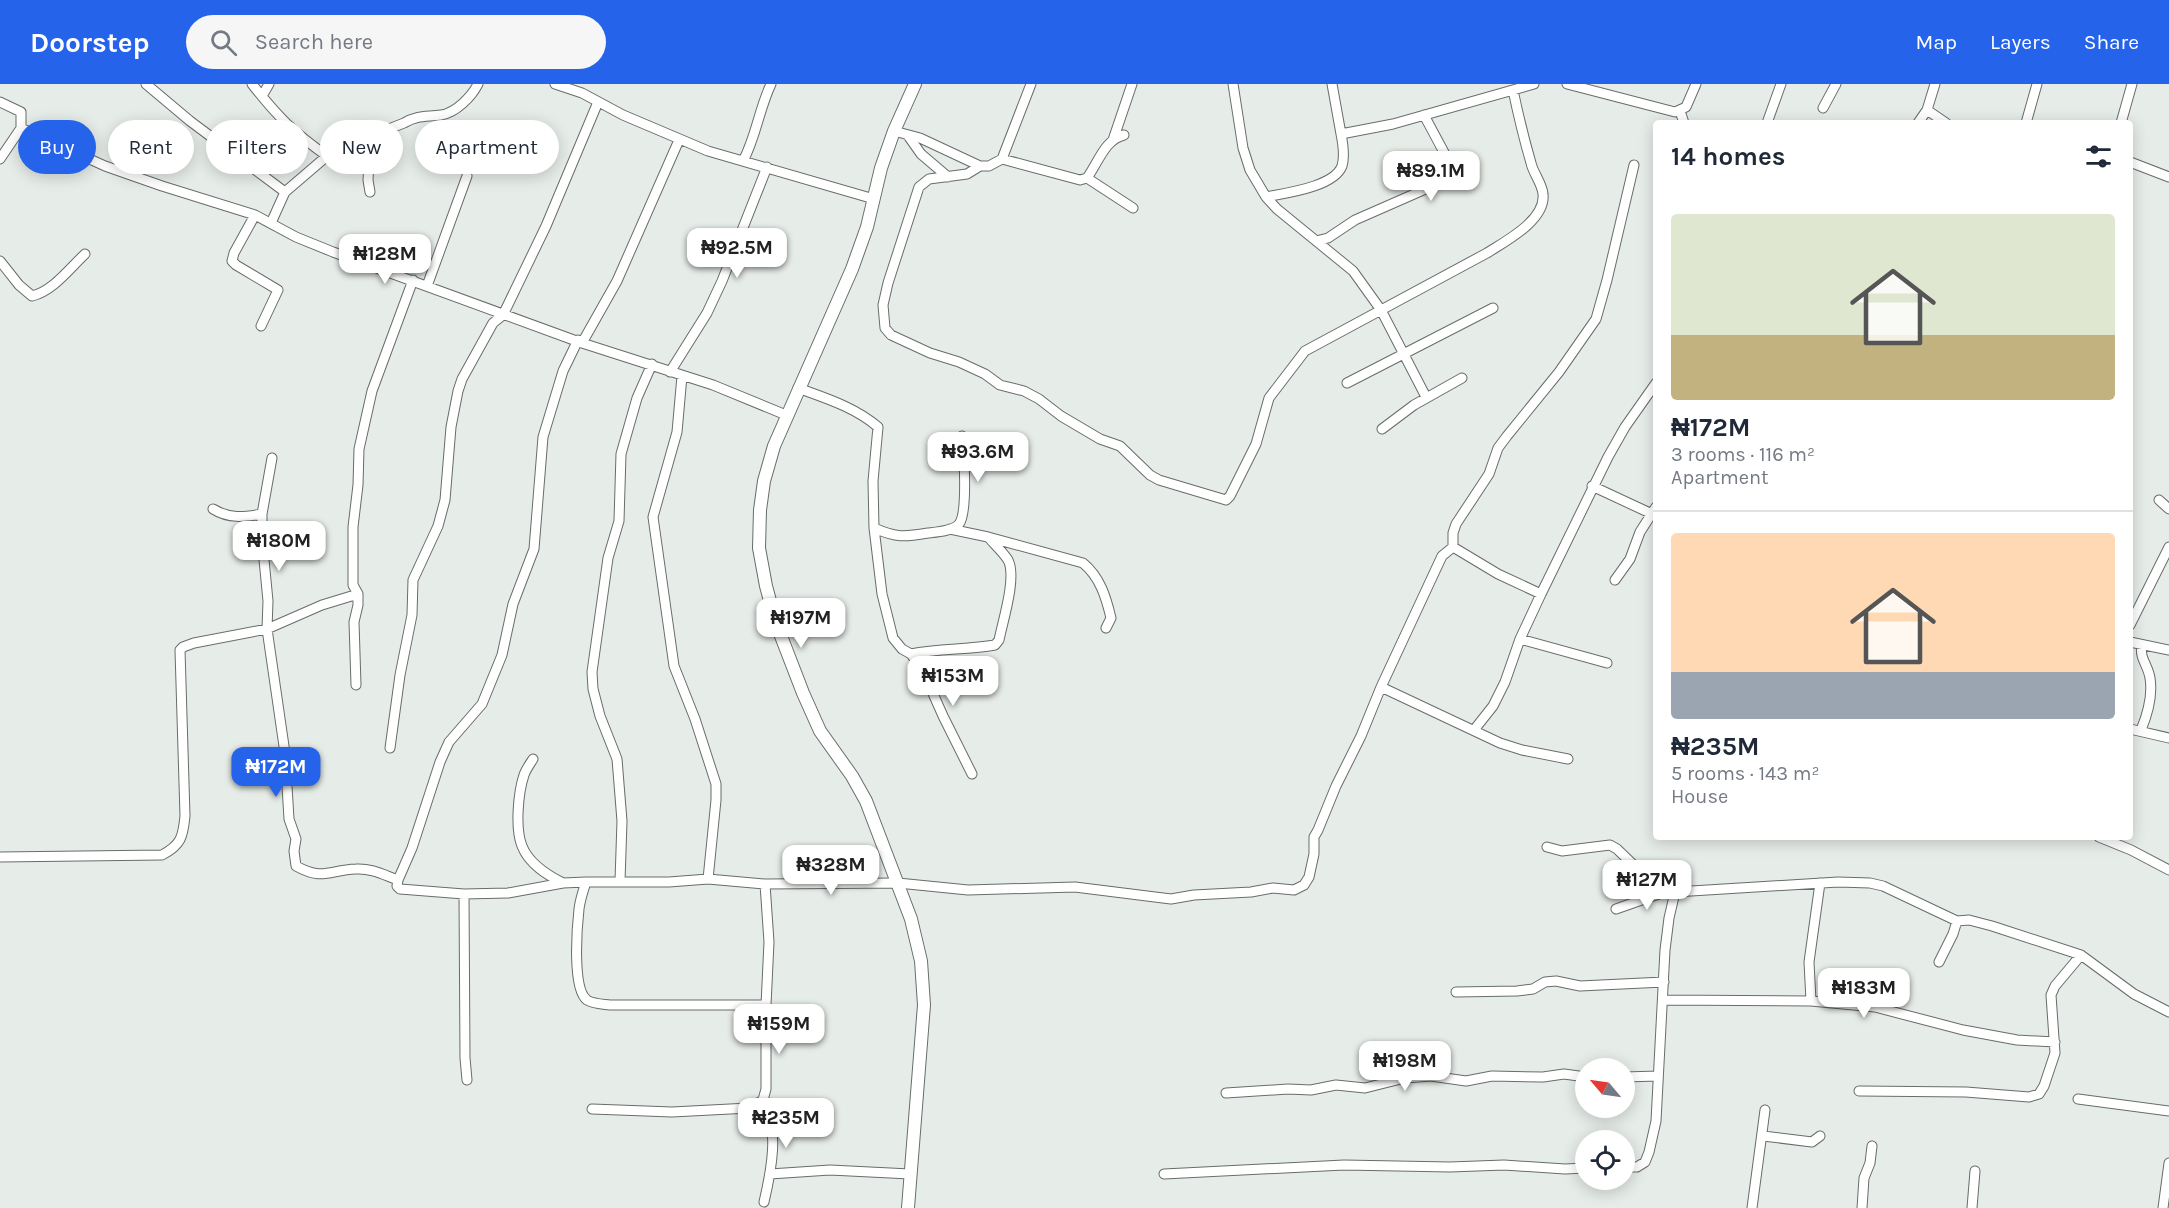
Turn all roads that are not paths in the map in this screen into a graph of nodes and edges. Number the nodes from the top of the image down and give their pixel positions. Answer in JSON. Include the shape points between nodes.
{"nodes":[{"id":1,"x":146,"y":84,"type":"edge"},
{"id":2,"x":252,"y":84,"type":"edge"},
{"id":3,"x":269,"y":84,"type":"edge"},
{"id":4,"x":555,"y":84,"type":"edge"},
{"id":5,"x":771,"y":84,"type":"edge"},
{"id":6,"x":915,"y":84,"type":"edge"},
{"id":7,"x":1031,"y":84,"type":"edge"},
{"id":8,"x":1132,"y":84,"type":"edge"},
{"id":9,"x":1233,"y":84,"type":"edge"},
{"id":10,"x":1332,"y":84,"type":"edge"},
{"id":11,"x":1534,"y":84,"type":"edge"},
{"id":12,"x":1567,"y":84,"type":"edge"},
{"id":13,"x":1696,"y":84,"type":"edge"},
{"id":14,"x":1781,"y":84,"type":"edge"},
{"id":15,"x":1836,"y":84,"type":"edge"},
{"id":16,"x":1935,"y":84,"type":"edge"},
{"id":17,"x":2037,"y":84,"type":"edge"},
{"id":18,"x":2132,"y":84,"type":"edge"},
{"id":19,"x":474,"y":86,"type":"edge"},
{"id":20,"x":1513,"y":90,"type":"junction"},
{"id":21,"x":262,"y":96,"type":"junction"},
{"id":22,"x":0,"y":102,"type":"edge"},
{"id":23,"x":598,"y":102,"type":"junction"},
{"id":24,"x":1823,"y":108,"type":"dead end"},
{"id":25,"x":1927,"y":110,"type":"junction"},
{"id":26,"x":1680,"y":111,"type":"junction"},
{"id":27,"x":1424,"y":115,"type":"junction"},
{"id":28,"x":21,"y":120,"type":"edge"},
{"id":29,"x":1683,"y":120,"type":"edge"},
{"id":30,"x":1768,"y":120,"type":"edge"},
{"id":31,"x":1920,"y":120,"type":"edge"},
{"id":32,"x":1942,"y":120,"type":"edge"},
{"id":33,"x":2027,"y":120,"type":"edge"},
{"id":34,"x":2122,"y":120,"type":"edge"},
{"id":35,"x":403,"y":123,"type":"edge"},
{"id":36,"x":894,"y":131,"type":"junction"},
{"id":37,"x":18,"y":132,"type":"edge"},
{"id":38,"x":1341,"y":134,"type":"junction"},
{"id":39,"x":1124,"y":135,"type":"dead end"},
{"id":40,"x":909,"y":137,"type":"junction"},
{"id":41,"x":679,"y":140,"type":"junction"},
{"id":42,"x":1112,"y":142,"type":"junction"},
{"id":43,"x":320,"y":151,"type":"edge"},
{"id":44,"x":0,"y":159,"type":"edge"},
{"id":45,"x":1002,"y":159,"type":"junction"},
{"id":46,"x":743,"y":161,"type":"junction"},
{"id":47,"x":96,"y":162,"type":"edge"},
{"id":48,"x":320,"y":162,"type":"edge"},
{"id":49,"x":2133,"y":163,"type":"edge"},
{"id":50,"x":1634,"y":165,"type":"dead end"},
{"id":51,"x":980,"y":166,"type":"junction"},
{"id":52,"x":768,"y":167,"type":"junction"},
{"id":53,"x":368,"y":174,"type":"edge"},
{"id":54,"x":466,"y":176,"type":"dead end"},
{"id":55,"x":948,"y":177,"type":"junction"},
{"id":56,"x":2169,"y":177,"type":"edge"},
{"id":57,"x":1087,"y":178,"type":"junction"},
{"id":58,"x":285,"y":192,"type":"junction"},
{"id":59,"x":370,"y":192,"type":"dead end"},
{"id":60,"x":1266,"y":197,"type":"junction"},
{"id":61,"x":874,"y":199,"type":"junction"},
{"id":62,"x":1133,"y":208,"type":"dead end"},
{"id":63,"x":255,"y":215,"type":"junction"},
{"id":64,"x":271,"y":223,"type":"junction"},
{"id":65,"x":1316,"y":241,"type":"junction"},
{"id":66,"x":85,"y":254,"type":"dead end"},
{"id":67,"x":0,"y":261,"type":"edge"},
{"id":68,"x":413,"y":280,"type":"junction"},
{"id":69,"x":427,"y":286,"type":"junction"},
{"id":70,"x":1492,"y":308,"type":"dead end"},
{"id":71,"x":1381,"y":310,"type":"junction"},
{"id":72,"x":504,"y":315,"type":"junction"},
{"id":73,"x":261,"y":326,"type":"dead end"},
{"id":74,"x":580,"y":341,"type":"junction"},
{"id":75,"x":1402,"y":353,"type":"junction"},
{"id":76,"x":652,"y":364,"type":"junction"},
{"id":77,"x":670,"y":372,"type":"junction"},
{"id":78,"x":682,"y":376,"type":"junction"},
{"id":79,"x":1462,"y":378,"type":"dead end"},
{"id":80,"x":1347,"y":383,"type":"dead end"},
{"id":81,"x":1653,"y":387,"type":"edge"},
{"id":82,"x":798,"y":388,"type":"junction"},
{"id":83,"x":1426,"y":397,"type":"junction"},
{"id":84,"x":786,"y":415,"type":"junction"},
{"id":85,"x":1382,"y":429,"type":"dead end"},
{"id":86,"x":962,"y":436,"type":"dead end"},
{"id":87,"x":272,"y":458,"type":"dead end"},
{"id":88,"x":1592,"y":486,"type":"junction"},
{"id":89,"x":2159,"y":500,"type":"dead end"},
{"id":90,"x":213,"y":509,"type":"dead end"},
{"id":91,"x":2169,"y":509,"type":"edge"},
{"id":92,"x":1653,"y":510,"type":"edge"},
{"id":93,"x":262,"y":514,"type":"junction"},
{"id":94,"x":874,"y":528,"type":"junction"},
{"id":95,"x":950,"y":529,"type":"junction"},
{"id":96,"x":988,"y":537,"type":"junction"},
{"id":97,"x":1453,"y":547,"type":"junction"},
{"id":98,"x":2169,"y":547,"type":"edge"},
{"id":99,"x":1615,"y":580,"type":"dead end"},
{"id":100,"x":358,"y":594,"type":"junction"},
{"id":101,"x":1541,"y":594,"type":"junction"},
{"id":102,"x":2133,"y":619,"type":"edge"},
{"id":103,"x":1106,"y":628,"type":"dead end"},
{"id":104,"x":267,"y":629,"type":"junction"},
{"id":105,"x":1520,"y":639,"type":"junction"},
{"id":106,"x":2133,"y":643,"type":"edge"},
{"id":107,"x":2142,"y":645,"type":"junction"},
{"id":108,"x":2169,"y":650,"type":"edge"},
{"id":109,"x":911,"y":654,"type":"junction"},
{"id":110,"x":1607,"y":663,"type":"dead end"},
{"id":111,"x":356,"y":685,"type":"dead end"},
{"id":112,"x":1381,"y":687,"type":"junction"},
{"id":113,"x":2133,"y":729,"type":"edge"},
{"id":114,"x":1473,"y":730,"type":"junction"},
{"id":115,"x":2141,"y":730,"type":"junction"},
{"id":116,"x":2169,"y":738,"type":"edge"},
{"id":117,"x":390,"y":748,"type":"dead end"},
{"id":118,"x":533,"y":759,"type":"dead end"},
{"id":119,"x":1568,"y":759,"type":"dead end"},
{"id":120,"x":972,"y":774,"type":"dead end"},
{"id":121,"x":2107,"y":840,"type":"edge"},
{"id":122,"x":1547,"y":848,"type":"dead end"},
{"id":123,"x":0,"y":857,"type":"edge"},
{"id":124,"x":2169,"y":870,"type":"edge"},
{"id":125,"x":708,"y":879,"type":"junction"},
{"id":126,"x":398,"y":880,"type":"junction"},
{"id":127,"x":620,"y":881,"type":"junction"},
{"id":128,"x":586,"y":882,"type":"junction"},
{"id":129,"x":563,"y":883,"type":"junction"},
{"id":130,"x":898,"y":883,"type":"junction"},
{"id":131,"x":1820,"y":883,"type":"junction"},
{"id":132,"x":765,"y":884,"type":"junction"},
{"id":133,"x":1673,"y":891,"type":"junction"},
{"id":134,"x":464,"y":894,"type":"junction"},
{"id":135,"x":1616,"y":909,"type":"dead end"},
{"id":136,"x":1957,"y":921,"type":"junction"},
{"id":137,"x":2081,"y":955,"type":"junction"},
{"id":138,"x":1939,"y":962,"type":"dead end"},
{"id":139,"x":1664,"y":982,"type":"junction"},
{"id":140,"x":1456,"y":992,"type":"dead end"},
{"id":141,"x":1663,"y":1000,"type":"junction"},
{"id":142,"x":1811,"y":1001,"type":"junction"},
{"id":143,"x":766,"y":1005,"type":"junction"},
{"id":144,"x":2169,"y":1012,"type":"edge"},
{"id":145,"x":2055,"y":1042,"type":"junction"},
{"id":146,"x":1575,"y":1076,"type":"edge"},
{"id":147,"x":1658,"y":1076,"type":"junction"},
{"id":148,"x":1635,"y":1077,"type":"edge"},
{"id":149,"x":467,"y":1080,"type":"dead end"},
{"id":150,"x":1859,"y":1091,"type":"dead end"},
{"id":151,"x":1226,"y":1093,"type":"dead end"},
{"id":152,"x":2078,"y":1099,"type":"dead end"},
{"id":153,"x":763,"y":1100,"type":"junction"},
{"id":154,"x":592,"y":1109,"type":"dead end"},
{"id":155,"x":1765,"y":1110,"type":"dead end"},
{"id":156,"x":2169,"y":1111,"type":"edge"},
{"id":157,"x":1762,"y":1136,"type":"junction"},
{"id":158,"x":1821,"y":1136,"type":"dead end"},
{"id":159,"x":1872,"y":1146,"type":"dead end"},
{"id":160,"x":2169,"y":1163,"type":"edge"},
{"id":161,"x":1635,"y":1167,"type":"edge"},
{"id":162,"x":1575,"y":1169,"type":"edge"},
{"id":163,"x":1975,"y":1172,"type":"dead end"},
{"id":164,"x":770,"y":1174,"type":"junction"},
{"id":165,"x":910,"y":1174,"type":"junction"},
{"id":166,"x":1164,"y":1174,"type":"dead end"},
{"id":167,"x":764,"y":1202,"type":"dead end"},
{"id":168,"x":908,"y":1208,"type":"edge"},
{"id":169,"x":1752,"y":1208,"type":"edge"},
{"id":170,"x":1862,"y":1208,"type":"edge"},
{"id":171,"x":1972,"y":1208,"type":"edge"},
{"id":172,"x":2163,"y":1208,"type":"edge"}],
"edges":[{"from":1,"to":58,"type":"street"},
{"from":2,"to":21,"type":"street"},
{"from":3,"to":21,"type":"street"},
{"from":4,"to":23,"type":"street"},
{"from":5,"to":46,"type":"street"},
{"from":6,"to":36,"type":"street"},
{"from":7,"to":45,"type":"street"},
{"from":8,"to":42,"type":"street"},
{"from":9,"to":60,"type":"street","via":[[1243,148]]},
{"from":10,"to":38,"type":"street"},
{"from":11,"to":20,"type":"street"},
{"from":12,"to":26,"type":"street"},
{"from":13,"to":26,"type":"street","via":[[1686,107]]},
{"from":14,"to":30,"type":"street"},
{"from":15,"to":24,"type":"street"},
{"from":16,"to":25,"type":"street"},
{"from":17,"to":33,"type":"street"},
{"from":18,"to":34,"type":"street"},
{"from":19,"to":35,"type":"street","via":[[453,111],[421,115]]},
{"from":20,"to":27,"type":"street"},
{"from":20,"to":71,"type":"street","via":[[1530,160],[1543,192],[1539,210],[1516,235]]},
{"from":21,"to":43,"type":"street","via":[[284,123]]},
{"from":22,"to":28,"type":"street","via":[[21,112]]},
{"from":23,"to":41,"type":"street"},
{"from":23,"to":72,"type":"street"},
{"from":25,"to":31,"type":"street"},
{"from":25,"to":32,"type":"street"},
{"from":26,"to":29,"type":"street"},
{"from":27,"to":38,"type":"street"},
{"from":27,"to":65,"type":"street","via":[[1454,171],[1453,177]]},
{"from":36,"to":40,"type":"street"},
{"from":36,"to":61,"type":"street"},
{"from":37,"to":44,"type":"street"},
{"from":38,"to":60,"type":"street","via":[[1342,165],[1332,179]]},
{"from":39,"to":42,"type":"street"},
{"from":40,"to":51,"type":"street","via":[[920,138]]},
{"from":40,"to":55,"type":"street","via":[[921,154]]},
{"from":41,"to":46,"type":"street"},
{"from":41,"to":74,"type":"street","via":[[617,281]]},
{"from":42,"to":57,"type":"street"},
{"from":45,"to":51,"type":"street"},
{"from":45,"to":57,"type":"street","via":[[1071,178]]},
{"from":46,"to":52,"type":"street"},
{"from":47,"to":63,"type":"street"},
{"from":48,"to":58,"type":"street"},
{"from":49,"to":56,"type":"street"},
{"from":50,"to":97,"type":"street","via":[[1596,319],[1498,448],[1489,474],[1456,524]]},
{"from":51,"to":55,"type":"street","via":[[967,174]]},
{"from":52,"to":61,"type":"street"},
{"from":52,"to":77,"type":"street","via":[[707,313]]},
{"from":53,"to":59,"type":"street"},
{"from":54,"to":69,"type":"street"},
{"from":55,"to":71,"type":"street","via":[[929,179],[916,194],[883,305],[885,328],[891,335],[960,362],[1000,386],[1039,399],[1100,439],[1120,446],[1159,480],[1210,496],[1226,500],[1230,496],[1256,444],[1269,398],[1305,351]]},
{"from":57,"to":62,"type":"street"},
{"from":58,"to":64,"type":"street"},
{"from":60,"to":65,"type":"street"},
{"from":61,"to":82,"type":"street","via":[[852,269]]},
{"from":63,"to":64,"type":"street"},
{"from":63,"to":73,"type":"street","via":[[232,261],[278,290]]},
{"from":64,"to":68,"type":"street","via":[[333,252]]},
{"from":65,"to":71,"type":"street","via":[[1347,265]]},
{"from":66,"to":67,"type":"street","via":[[53,284],[32,296]]},
{"from":68,"to":69,"type":"street"},
{"from":68,"to":100,"type":"street","via":[[366,414],[352,527],[353,585]]},
{"from":69,"to":72,"type":"street"},
{"from":70,"to":75,"type":"street"},
{"from":71,"to":75,"type":"street"},
{"from":72,"to":74,"type":"street"},
{"from":72,"to":117,"type":"street","via":[[493,323],[458,391],[438,526],[413,580],[412,615]]},
{"from":74,"to":76,"type":"street"},
{"from":74,"to":126,"type":"street","via":[[563,371],[543,437],[534,549],[513,604],[502,655],[482,704],[449,742]]},
{"from":75,"to":80,"type":"street"},
{"from":75,"to":83,"type":"street"},
{"from":76,"to":77,"type":"street"},
{"from":76,"to":127,"type":"street","via":[[637,398],[621,454],[619,521],[608,558],[592,672],[600,716],[617,759],[622,821]]},
{"from":77,"to":78,"type":"street"},
{"from":78,"to":84,"type":"street"},
{"from":78,"to":125,"type":"street","via":[[677,432],[653,517],[674,666],[716,784]]},
{"from":79,"to":83,"type":"street"},
{"from":81,"to":88,"type":"street"},
{"from":82,"to":84,"type":"street"},
{"from":82,"to":94,"type":"street","via":[[837,403],[878,427]]},
{"from":83,"to":85,"type":"street"},
{"from":84,"to":130,"type":"street","via":[[764,481],[760,510],[759,548],[766,586],[803,693],[820,730],[866,801]]},
{"from":86,"to":95,"type":"street","via":[[962,516],[959,524]]},
{"from":87,"to":93,"type":"street"},
{"from":88,"to":92,"type":"street"},
{"from":88,"to":101,"type":"street"},
{"from":89,"to":91,"type":"street"},
{"from":90,"to":93,"type":"street","via":[[226,516]]},
{"from":92,"to":99,"type":"street","via":[[1630,559]]},
{"from":93,"to":104,"type":"street"},
{"from":94,"to":95,"type":"street","via":[[895,537]]},
{"from":94,"to":109,"type":"street","via":[[882,594],[893,638]]},
{"from":95,"to":96,"type":"street"},
{"from":96,"to":103,"type":"street","via":[[1083,563],[1102,587],[1111,618]]},
{"from":96,"to":109,"type":"street","via":[[1010,567],[999,640],[995,645]]},
{"from":97,"to":101,"type":"street"},
{"from":97,"to":112,"type":"street","via":[[1437,564]]},
{"from":98,"to":102,"type":"street"},
{"from":100,"to":104,"type":"street"},
{"from":100,"to":111,"type":"street","via":[[354,622]]},
{"from":101,"to":105,"type":"street"},
{"from":104,"to":123,"type":"street","via":[[194,643],[180,650],[185,816],[176,848],[162,855]]},
{"from":104,"to":126,"type":"street","via":[[290,819],[296,839],[296,866],[314,875],[357,869]]},
{"from":105,"to":110,"type":"street"},
{"from":105,"to":114,"type":"street","via":[[1493,706]]},
{"from":106,"to":107,"type":"street"},
{"from":107,"to":108,"type":"street"},
{"from":107,"to":115,"type":"street","via":[[2141,656],[2151,690]]},
{"from":109,"to":120,"type":"street","via":[[923,670]]},
{"from":112,"to":114,"type":"street"},
{"from":112,"to":130,"type":"street","via":[[1314,837],[1309,877],[1294,890],[1273,888],[1171,899],[1075,887],[968,890]]},
{"from":113,"to":115,"type":"street"},
{"from":114,"to":119,"type":"street","via":[[1522,750]]},
{"from":115,"to":116,"type":"street"},
{"from":118,"to":129,"type":"street","via":[[524,774],[519,809],[522,847],[545,874]]},
{"from":121,"to":124,"type":"street"},
{"from":122,"to":133,"type":"street","via":[[1562,851],[1610,845],[1647,878]]},
{"from":125,"to":127,"type":"street"},
{"from":125,"to":132,"type":"street"},
{"from":126,"to":134,"type":"street","via":[[397,886],[405,890]]},
{"from":127,"to":128,"type":"street"},
{"from":128,"to":129,"type":"street"},
{"from":128,"to":143,"type":"street","via":[[579,907],[577,945],[578,981],[587,1000],[610,1005]]},
{"from":129,"to":134,"type":"street","via":[[525,892]]},
{"from":130,"to":132,"type":"street"},
{"from":130,"to":165,"type":"street","via":[[911,919],[924,981]]},
{"from":131,"to":133,"type":"street"},
{"from":131,"to":136,"type":"street","via":[[1883,886]]},
{"from":131,"to":142,"type":"street","via":[[1809,962]]},
{"from":132,"to":143,"type":"street"},
{"from":133,"to":135,"type":"street"},
{"from":133,"to":139,"type":"street"},
{"from":134,"to":149,"type":"street"},
{"from":136,"to":137,"type":"street","via":[[1992,926]]},
{"from":136,"to":138,"type":"street"},
{"from":137,"to":144,"type":"street","via":[[2134,994]]},
{"from":137,"to":145,"type":"street","via":[[2051,995]]},
{"from":139,"to":140,"type":"street","via":[[1580,986],[1556,981],[1517,991]]},
{"from":139,"to":141,"type":"street"},
{"from":141,"to":142,"type":"street"},
{"from":141,"to":147,"type":"street"},
{"from":142,"to":145,"type":"street","via":[[1875,1007],[1987,1035]]},
{"from":143,"to":153,"type":"street"},
{"from":145,"to":150,"type":"street","via":[[2044,1086],[2039,1094],[2029,1098],[1966,1092]]},
{"from":146,"to":151,"type":"street","via":[[1466,1081],[1431,1076],[1365,1088],[1336,1084],[1311,1090]]},
{"from":147,"to":148,"type":"street"},
{"from":147,"to":161,"type":"street","via":[[1656,1121],[1649,1152],[1645,1162]]},
{"from":152,"to":156,"type":"street"},
{"from":153,"to":154,"type":"street","via":[[750,1108],[672,1112]]},
{"from":153,"to":164,"type":"street","via":[[772,1141]]},
{"from":155,"to":157,"type":"street"},
{"from":157,"to":158,"type":"street","via":[[1812,1142]]},
{"from":157,"to":169,"type":"street"},
{"from":159,"to":170,"type":"street"},
{"from":160,"to":172,"type":"street"},
{"from":162,"to":166,"type":"street","via":[[1344,1165]]},
{"from":163,"to":171,"type":"street"},
{"from":164,"to":165,"type":"street","via":[[830,1170]]},
{"from":164,"to":167,"type":"street"},
{"from":165,"to":168,"type":"street"}]}
